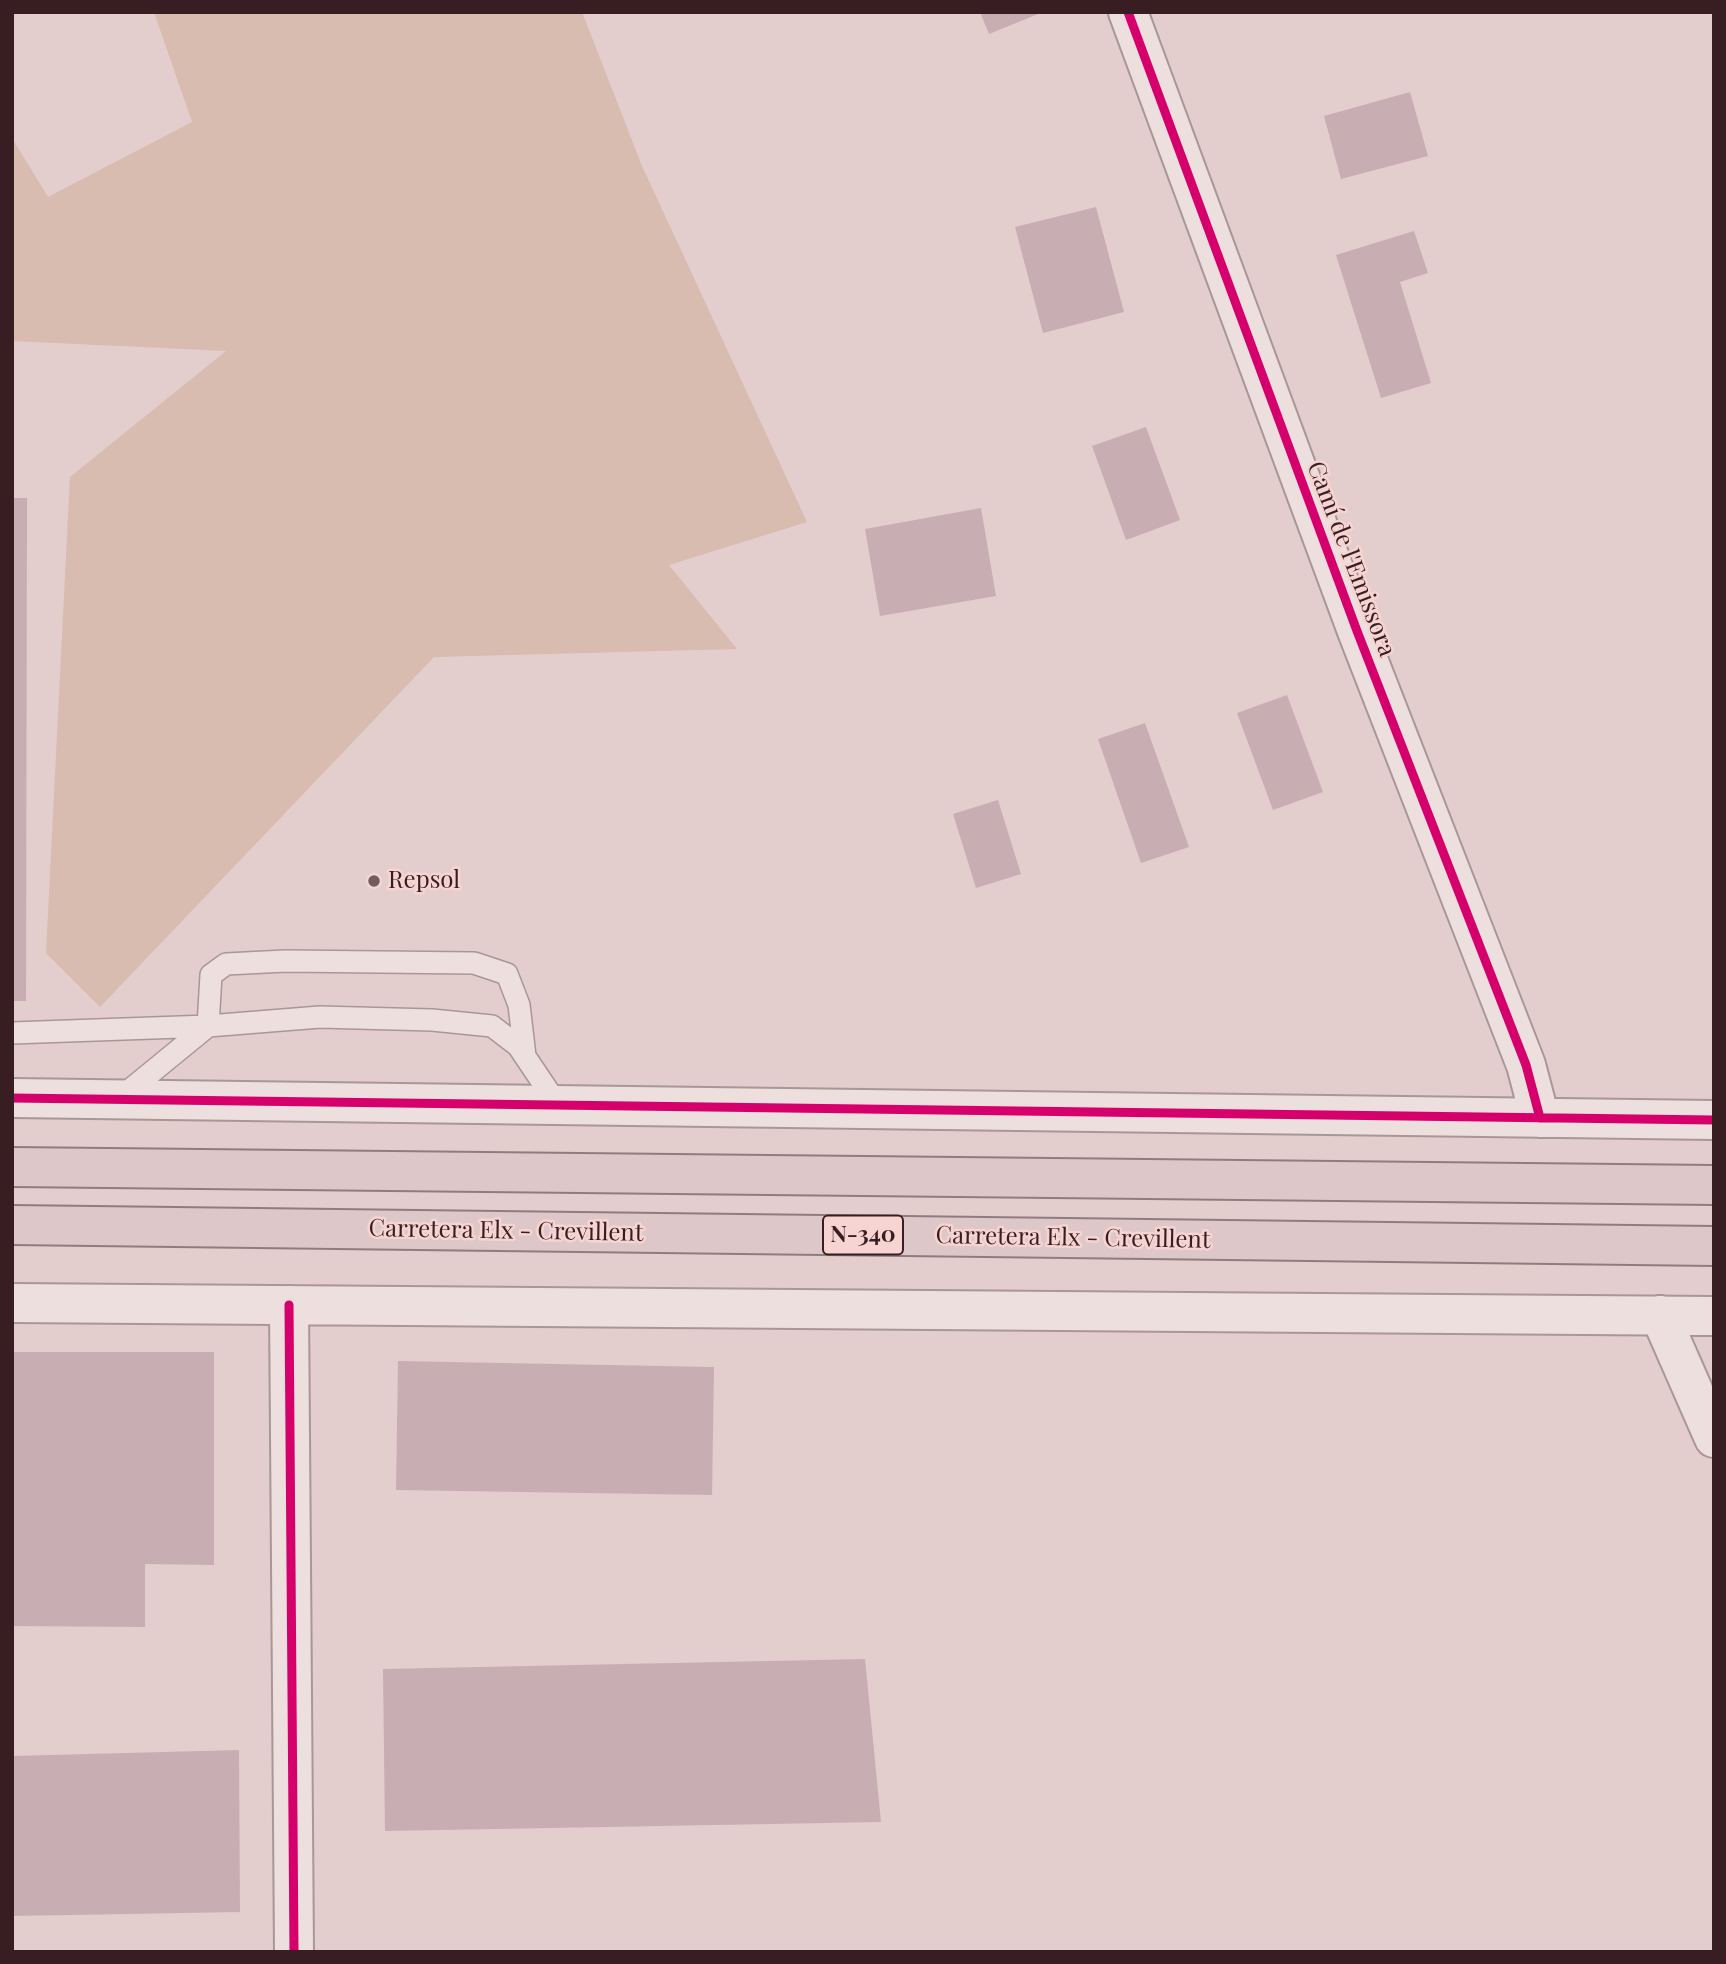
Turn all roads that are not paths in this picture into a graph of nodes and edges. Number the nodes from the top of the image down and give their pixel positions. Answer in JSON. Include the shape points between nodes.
{"nodes":[{"id":1,"x":1128,"y":12,"type":"edge"},
{"id":2,"x":208,"y":1026,"type":"junction"},
{"id":3,"x":12,"y":1033,"type":"edge"},
{"id":4,"x":525,"y":1056,"type":"junction"},
{"id":5,"x":12,"y":1098,"type":"edge"},
{"id":6,"x":119,"y":1099,"type":"junction"},
{"id":7,"x":557,"y":1104,"type":"junction"},
{"id":8,"x":1540,"y":1118,"type":"junction"},
{"id":9,"x":1714,"y":1120,"type":"edge"},
{"id":10,"x":12,"y":1167,"type":"edge"},
{"id":11,"x":1714,"y":1185,"type":"edge"},
{"id":12,"x":12,"y":1225,"type":"edge"},
{"id":13,"x":1714,"y":1246,"type":"edge"},
{"id":14,"x":12,"y":1303,"type":"edge"},
{"id":15,"x":289,"y":1305,"type":"junction"},
{"id":16,"x":1660,"y":1315,"type":"junction"},
{"id":17,"x":1714,"y":1316,"type":"edge"},
{"id":18,"x":1714,"y":1438,"type":"edge"},
{"id":19,"x":294,"y":1952,"type":"edge"}],
"edges":[{"from":1,"to":8,"type":"street","name":"Camí de l'Emissora","via":[[1357,631],[1526,1065]]},
{"from":2,"to":3,"type":"lane"},
{"from":2,"to":4,"type":"lane","via":[[320,1017],[432,1020],[492,1026]]},
{"from":2,"to":4,"type":"lane","via":[[211,975],[226,964],[474,963],[507,974],[519,1005]]},
{"from":2,"to":6,"type":"lane"},
{"from":4,"to":7,"type":"lane"},
{"from":5,"to":6,"type":"street"},
{"from":6,"to":7,"type":"street"},
{"from":7,"to":8,"type":"street"},
{"from":8,"to":9,"type":"street"},
{"from":10,"to":11,"type":"highway"},
{"from":12,"to":13,"type":"highway","name":"Carretera Elx - Crevillent","number":"N-340"},
{"from":14,"to":15,"type":"street"},
{"from":15,"to":16,"type":"street"},
{"from":15,"to":19,"type":"street"},
{"from":16,"to":17,"type":"street"},
{"from":16,"to":18,"type":"street"}]}
